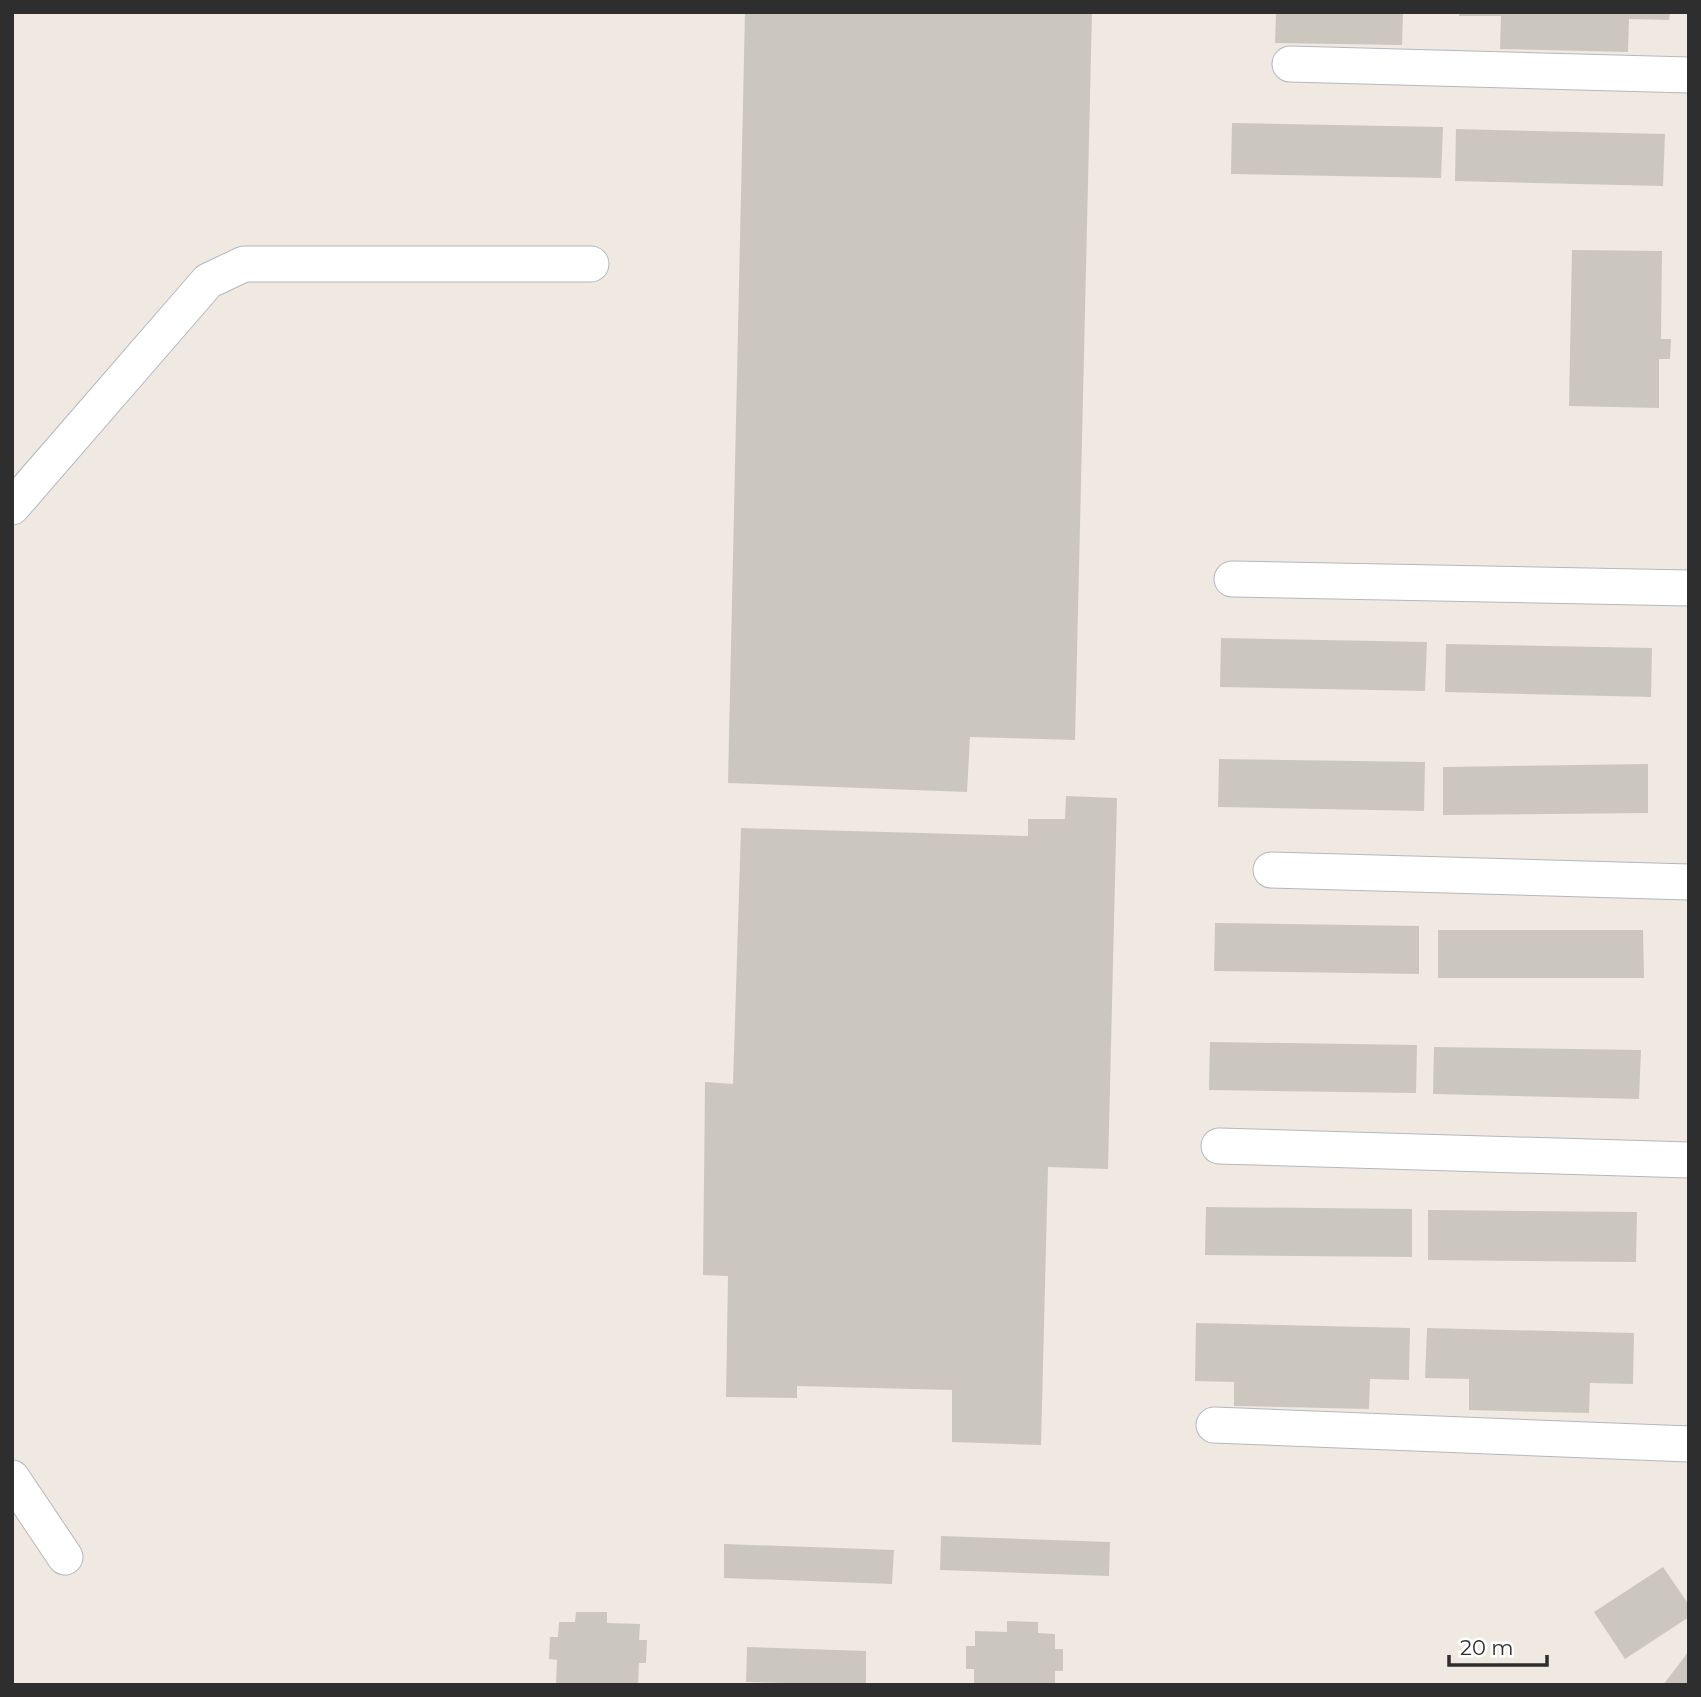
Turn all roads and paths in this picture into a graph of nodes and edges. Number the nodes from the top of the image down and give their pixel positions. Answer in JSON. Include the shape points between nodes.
{"nodes":[{"id":1,"x":1290,"y":64,"type":"dead end"},
{"id":2,"x":1689,"y":75,"type":"edge"},
{"id":3,"x":591,"y":264,"type":"dead end"},
{"id":4,"x":12,"y":508,"type":"edge"},
{"id":5,"x":1232,"y":579,"type":"dead end"},
{"id":6,"x":1689,"y":588,"type":"edge"},
{"id":7,"x":1271,"y":870,"type":"dead end"},
{"id":8,"x":1689,"y":882,"type":"edge"},
{"id":9,"x":1219,"y":1146,"type":"dead end"},
{"id":10,"x":1689,"y":1160,"type":"edge"},
{"id":11,"x":1214,"y":1425,"type":"dead end"},
{"id":12,"x":1689,"y":1444,"type":"edge"},
{"id":13,"x":12,"y":1478,"type":"edge"},
{"id":14,"x":65,"y":1557,"type":"dead end"}],
"edges":[{"from":1,"to":2,"type":"lane"},
{"from":3,"to":4,"type":"lane","via":[[244,264],[208,281]]},
{"from":5,"to":6,"type":"lane"},
{"from":7,"to":8,"type":"lane"},
{"from":9,"to":10,"type":"lane"},
{"from":11,"to":12,"type":"lane"},
{"from":13,"to":14,"type":"lane"}]}
